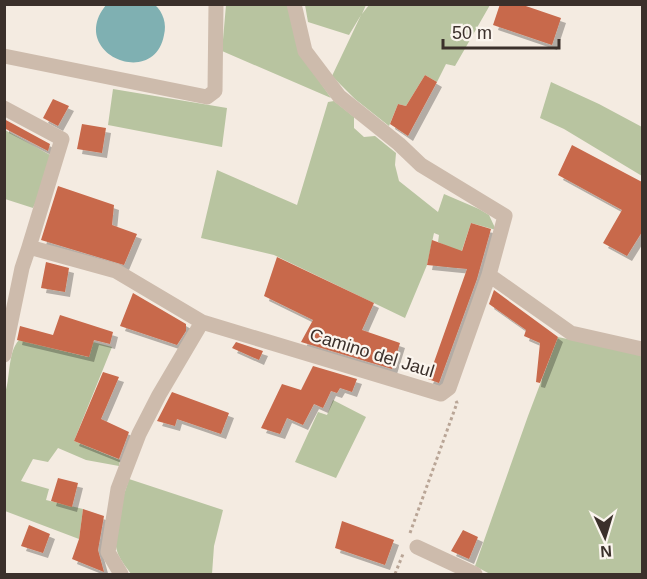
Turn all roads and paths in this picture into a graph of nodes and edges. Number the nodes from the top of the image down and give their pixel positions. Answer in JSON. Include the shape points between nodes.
{"nodes":[{"id":1,"x":216,"y":4,"type":"edge"},
{"id":2,"x":294,"y":4,"type":"edge"},
{"id":3,"x":4,"y":56,"type":"edge"},
{"id":4,"x":4,"y":108,"type":"edge"},
{"id":5,"x":29,"y":247,"type":"junction"},
{"id":6,"x":489,"y":275,"type":"junction"},
{"id":7,"x":202,"y":322,"type":"junction"},
{"id":8,"x":642,"y":349,"type":"edge"},
{"id":9,"x":4,"y":355,"type":"edge"},
{"id":10,"x":449,"y":388,"type":"junction"},
{"id":11,"x":409,"y":548,"type":"junction"},
{"id":12,"x":121,"y":574,"type":"edge"},
{"id":13,"x":395,"y":574,"type":"edge"},
{"id":14,"x":475,"y":574,"type":"edge"}],
"edges":[{"from":1,"to":3,"type":"street","via":[[215,91],[207,97]]},
{"from":2,"to":6,"type":"street","name":"Camino del Jaul","via":[[305,51],[339,96],[421,165],[505,216]]},
{"from":4,"to":5,"type":"street","via":[[62,139]]},
{"from":5,"to":7,"type":"street","name":"Camino del Jaul","via":[[116,271]]},
{"from":5,"to":9,"type":"street"},
{"from":6,"to":8,"type":"street","via":[[572,333]]},
{"from":6,"to":10,"type":"street","name":"Camino del Jaul"},
{"from":7,"to":10,"type":"street","name":"Camino del Jaul","via":[[441,394]]},
{"from":7,"to":12,"type":"street","via":[[144,424],[118,489],[108,552]]},
{"from":10,"to":11,"type":"path","via":[[457,403]]},
{"from":11,"to":13,"type":"path"},
{"from":11,"to":14,"type":"street"}]}
